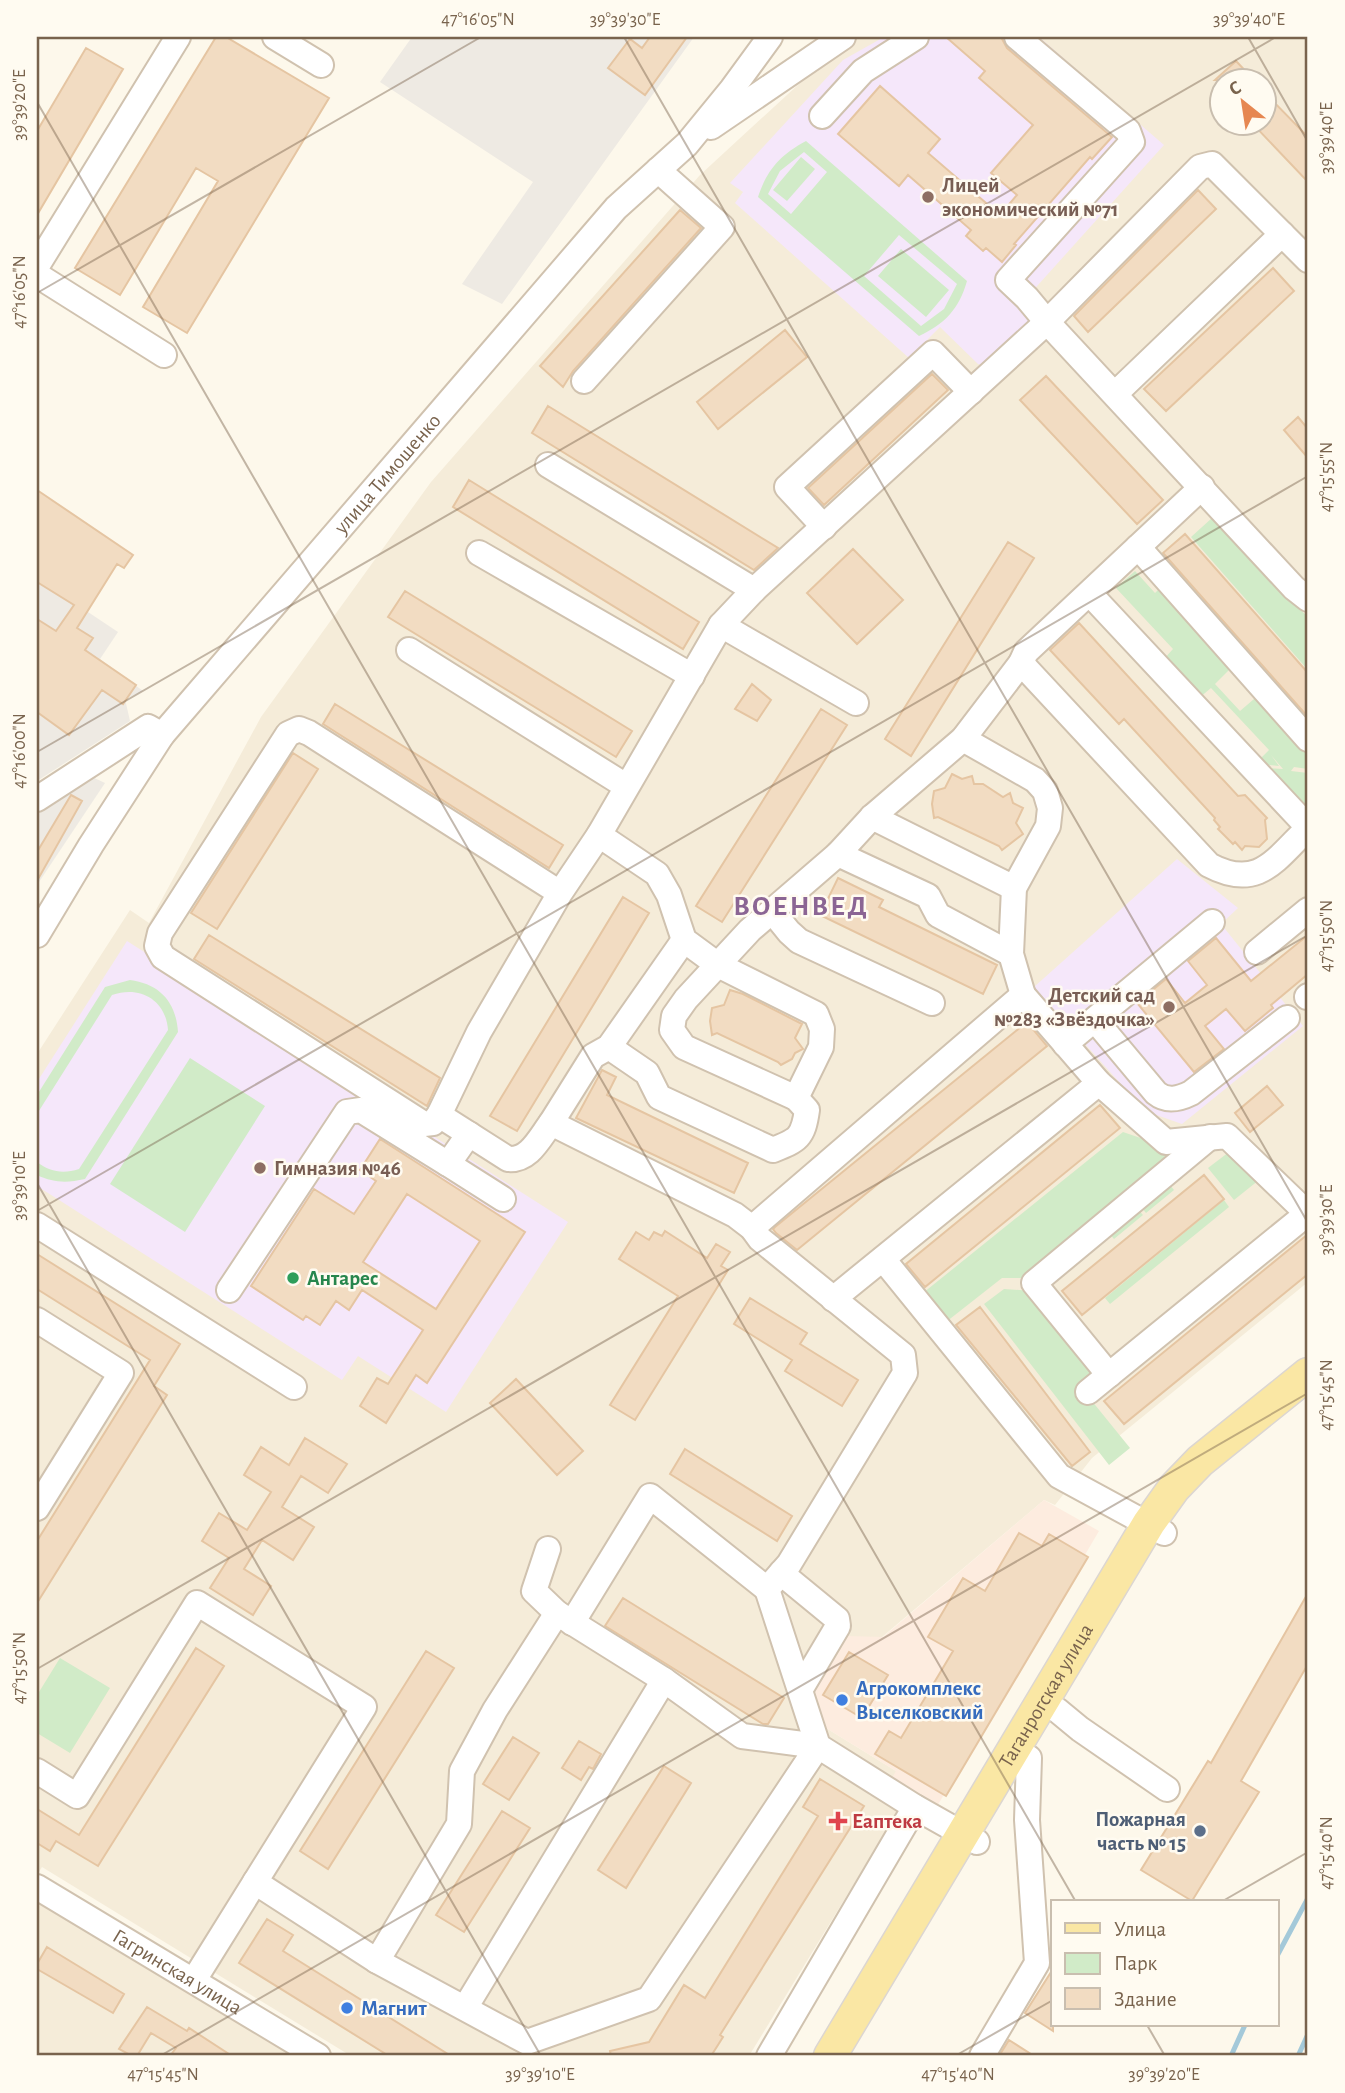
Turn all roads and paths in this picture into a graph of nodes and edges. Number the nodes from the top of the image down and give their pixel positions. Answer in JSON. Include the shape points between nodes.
{"nodes":[{"id":1,"x":178,"y":37,"type":"edge"},
{"id":2,"x":275,"y":37,"type":"edge"},
{"id":3,"x":770,"y":37,"type":"edge"},
{"id":4,"x":843,"y":37,"type":"edge"},
{"id":5,"x":916,"y":37,"type":"edge"},
{"id":6,"x":1017,"y":37,"type":"edge"},
{"id":7,"x":321,"y":65,"type":"dead end"},
{"id":8,"x":822,"y":116,"type":"dead end"},
{"id":9,"x":687,"y":144,"type":"junction"},
{"id":10,"x":658,"y":170,"type":"junction"},
{"id":11,"x":1282,"y":234,"type":"junction"},
{"id":12,"x":1308,"y":260,"type":"edge"},
{"id":13,"x":37,"y":266,"type":"edge"},
{"id":14,"x":37,"y":275,"type":"edge"},
{"id":15,"x":1046,"y":322,"type":"junction"},
{"id":16,"x":164,"y":355,"type":"dead end"},
{"id":17,"x":584,"y":382,"type":"dead end"},
{"id":18,"x":971,"y":392,"type":"junction"},
{"id":19,"x":1115,"y":394,"type":"junction"},
{"id":20,"x":548,"y":465,"type":"dead end"},
{"id":21,"x":1202,"y":487,"type":"junction"},
{"id":22,"x":824,"y":527,"type":"junction"},
{"id":23,"x":1138,"y":547,"type":"junction"},
{"id":24,"x":478,"y":553,"type":"dead end"},
{"id":25,"x":754,"y":590,"type":"junction"},
{"id":26,"x":1090,"y":594,"type":"junction"},
{"id":27,"x":1308,"y":600,"type":"edge"},
{"id":28,"x":721,"y":625,"type":"junction"},
{"id":29,"x":409,"y":650,"type":"dead end"},
{"id":30,"x":1021,"y":663,"type":"junction"},
{"id":31,"x":692,"y":676,"type":"junction"},
{"id":32,"x":856,"y":703,"type":"dead end"},
{"id":33,"x":162,"y":735,"type":"junction"},
{"id":34,"x":963,"y":739,"type":"junction"},
{"id":35,"x":1308,"y":739,"type":"edge"},
{"id":36,"x":626,"y":786,"type":"junction"},
{"id":37,"x":37,"y":799,"type":"edge"},
{"id":38,"x":872,"y":817,"type":"junction"},
{"id":39,"x":1308,"y":827,"type":"edge"},
{"id":40,"x":599,"y":835,"type":"junction"},
{"id":41,"x":838,"y":854,"type":"junction"},
{"id":42,"x":1014,"y":888,"type":"junction"},
{"id":43,"x":560,"y":893,"type":"junction"},
{"id":44,"x":1308,"y":910,"type":"edge"},
{"id":45,"x":772,"y":911,"type":"junction"},
{"id":46,"x":1212,"y":922,"type":"dead end"},
{"id":47,"x":37,"y":935,"type":"edge"},
{"id":48,"x":684,"y":940,"type":"junction"},
{"id":49,"x":1256,"y":952,"type":"dead end"},
{"id":50,"x":1012,"y":954,"type":"junction"},
{"id":51,"x":718,"y":965,"type":"junction"},
{"id":52,"x":1023,"y":995,"type":"junction"},
{"id":53,"x":932,"y":1003,"type":"dead end"},
{"id":54,"x":1287,"y":1018,"type":"dead end"},
{"id":55,"x":1095,"y":1020,"type":"junction"},
{"id":56,"x":1065,"y":1044,"type":"junction"},
{"id":57,"x":609,"y":1047,"type":"junction"},
{"id":58,"x":1099,"y":1083,"type":"junction"},
{"id":59,"x":796,"y":1098,"type":"junction"},
{"id":60,"x":439,"y":1115,"type":"junction"},
{"id":61,"x":551,"y":1124,"type":"junction"},
{"id":62,"x":469,"y":1134,"type":"junction"},
{"id":63,"x":1210,"y":1138,"type":"junction"},
{"id":64,"x":447,"y":1164,"type":"junction"},
{"id":65,"x":503,"y":1199,"type":"dead end"},
{"id":66,"x":1308,"y":1213,"type":"edge"},
{"id":67,"x":37,"y":1225,"type":"edge"},
{"id":68,"x":752,"y":1228,"type":"junction"},
{"id":69,"x":883,"y":1259,"type":"junction"},
{"id":70,"x":229,"y":1290,"type":"dead end"},
{"id":71,"x":833,"y":1299,"type":"junction"},
{"id":72,"x":37,"y":1320,"type":"edge"},
{"id":73,"x":1308,"y":1374,"type":"edge"},
{"id":74,"x":1109,"y":1375,"type":"junction"},
{"id":75,"x":294,"y":1387,"type":"dead end"},
{"id":76,"x":1088,"y":1392,"type":"dead end"},
{"id":77,"x":1308,"y":1397,"type":"edge"},
{"id":78,"x":37,"y":1508,"type":"edge"},
{"id":79,"x":1157,"y":1528,"type":"junction"},
{"id":80,"x":548,"y":1549,"type":"dead end"},
{"id":81,"x":774,"y":1581,"type":"junction"},
{"id":82,"x":565,"y":1618,"type":"junction"},
{"id":83,"x":664,"y":1680,"type":"junction"},
{"id":84,"x":800,"y":1690,"type":"junction"},
{"id":85,"x":1057,"y":1710,"type":"junction"},
{"id":86,"x":818,"y":1746,"type":"junction"},
{"id":87,"x":1029,"y":1758,"type":"junction"},
{"id":88,"x":37,"y":1771,"type":"edge"},
{"id":89,"x":1167,"y":1789,"type":"dead end"},
{"id":90,"x":915,"y":1807,"type":"junction"},
{"id":91,"x":970,"y":1838,"type":"junction"},
{"id":92,"x":255,"y":1882,"type":"junction"},
{"id":93,"x":37,"y":1887,"type":"edge"},
{"id":94,"x":377,"y":1961,"type":"junction"},
{"id":95,"x":194,"y":1980,"type":"junction"},
{"id":96,"x":465,"y":2008,"type":"junction"},
{"id":97,"x":318,"y":2056,"type":"edge"},
{"id":98,"x":769,"y":2056,"type":"edge"},
{"id":99,"x":830,"y":2056,"type":"edge"},
{"id":100,"x":851,"y":2056,"type":"edge"},
{"id":101,"x":982,"y":2056,"type":"edge"}],
"edges":[{"from":1,"to":13,"type":"street"},
{"from":2,"to":7,"type":"street"},
{"from":3,"to":9,"type":"street","name":"улица Тимошенко"},
{"from":4,"to":9,"type":"street"},
{"from":5,"to":8,"type":"street","via":[[863,71]]},
{"from":6,"to":15,"type":"street","via":[[1128,131],[1132,142],[1008,280]]},
{"from":9,"to":10,"type":"street","name":"улица Тимошенко"},
{"from":10,"to":17,"type":"street","via":[[722,226]]},
{"from":10,"to":33,"type":"street","name":"улица Тимошенко","via":[[607,218]]},
{"from":11,"to":12,"type":"street"},
{"from":11,"to":15,"type":"street","via":[[1212,164],[1200,167]]},
{"from":11,"to":19,"type":"street"},
{"from":14,"to":16,"type":"street"},
{"from":15,"to":18,"type":"street"},
{"from":15,"to":19,"type":"street"},
{"from":18,"to":22,"type":"street"},
{"from":18,"to":22,"type":"street","via":[[933,353],[786,487]]},
{"from":19,"to":21,"type":"street"},
{"from":20,"to":25,"type":"street"},
{"from":21,"to":23,"type":"street"},
{"from":21,"to":27,"type":"street"},
{"from":22,"to":25,"type":"street"},
{"from":23,"to":26,"type":"street"},
{"from":23,"to":35,"type":"street"},
{"from":24,"to":31,"type":"street"},
{"from":25,"to":28,"type":"street"},
{"from":26,"to":30,"type":"street","via":[[1026,652]]},
{"from":26,"to":39,"type":"street"},
{"from":28,"to":31,"type":"street"},
{"from":28,"to":32,"type":"street"},
{"from":29,"to":36,"type":"street"},
{"from":30,"to":34,"type":"street"},
{"from":30,"to":39,"type":"street","via":[[1209,864],[1226,874],[1250,876],[1270,864]]},
{"from":31,"to":36,"type":"street"},
{"from":33,"to":37,"type":"street","via":[[148,727]]},
{"from":33,"to":47,"type":"street","name":"улица Тимошенко"},
{"from":34,"to":38,"type":"street"},
{"from":34,"to":42,"type":"street","via":[[1035,780],[1045,791],[1050,808],[1048,826]]},
{"from":36,"to":40,"type":"street"},
{"from":38,"to":41,"type":"street"},
{"from":38,"to":42,"type":"street"},
{"from":40,"to":43,"type":"street"},
{"from":40,"to":48,"type":"street","via":[[657,874]]},
{"from":41,"to":45,"type":"street"},
{"from":41,"to":50,"type":"street","via":[[928,896],[938,915]]},
{"from":42,"to":50,"type":"street"},
{"from":43,"to":60,"type":"street","via":[[479,1032]]},
{"from":43,"to":60,"type":"street","via":[[299,729],[288,734],[160,933],[157,947],[163,957],[424,1125]]},
{"from":44,"to":49,"type":"street"},
{"from":45,"to":51,"type":"street"},
{"from":45,"to":53,"type":"street","via":[[799,941]]},
{"from":46,"to":55,"type":"street"},
{"from":48,"to":51,"type":"street"},
{"from":48,"to":57,"type":"street"},
{"from":50,"to":52,"type":"street"},
{"from":51,"to":59,"type":"street","via":[[816,1014],[822,1029],[821,1047]]},
{"from":51,"to":59,"type":"street","via":[[674,1016],[672,1030],[684,1047]]},
{"from":52,"to":56,"type":"street"},
{"from":52,"to":68,"type":"street"},
{"from":54,"to":55,"type":"street","via":[[1191,1093],[1176,1099],[1156,1093]]},
{"from":55,"to":56,"type":"street"},
{"from":56,"to":58,"type":"street"},
{"from":57,"to":59,"type":"street","via":[[647,1073],[659,1097],[773,1150],[795,1142],[805,1124],[807,1110]]},
{"from":57,"to":61,"type":"street","via":[[593,1056]]},
{"from":58,"to":63,"type":"street","via":[[1166,1142]]},
{"from":58,"to":69,"type":"street"},
{"from":60,"to":62,"type":"street"},
{"from":61,"to":62,"type":"street","via":[[518,1160],[508,1159]]},
{"from":61,"to":68,"type":"street","via":[[735,1215]]},
{"from":62,"to":64,"type":"street"},
{"from":63,"to":66,"type":"street","via":[[1227,1136]]},
{"from":63,"to":74,"type":"street","via":[[1034,1283]]},
{"from":64,"to":65,"type":"street"},
{"from":64,"to":70,"type":"street","via":[[361,1110],[348,1112]]},
{"from":66,"to":74,"type":"street"},
{"from":67,"to":75,"type":"street"},
{"from":68,"to":71,"type":"street"},
{"from":69,"to":71,"type":"street"},
{"from":69,"to":79,"type":"street","via":[[1059,1476]]},
{"from":71,"to":81,"type":"street","via":[[903,1355],[905,1373],[789,1564]]},
{"from":72,"to":78,"type":"street","via":[[121,1373]]},
{"from":73,"to":79,"type":"main road","name":"Таганрогская улица","via":[[1200,1461],[1174,1488]]},
{"from":74,"to":76,"type":"street"},
{"from":77,"to":79,"type":"main road","name":"Таганрогская улица","via":[[1212,1474]]},
{"from":79,"to":85,"type":"main road","name":"Таганрогская улица"},
{"from":79,"to":91,"type":"main road","name":"Таганрогская улица"},
{"from":80,"to":82,"type":"street","via":[[534,1591]]},
{"from":81,"to":82,"type":"street","via":[[650,1496]]},
{"from":81,"to":84,"type":"street"},
{"from":81,"to":84,"type":"street","via":[[837,1619],[838,1626]]},
{"from":82,"to":83,"type":"street"},
{"from":82,"to":94,"type":"street","via":[[495,1710],[462,1771],[459,1824]]},
{"from":83,"to":86,"type":"street","via":[[742,1736]]},
{"from":83,"to":96,"type":"street"},
{"from":84,"to":86,"type":"street"},
{"from":85,"to":87,"type":"main road","name":"Таганрогская улица"},
{"from":85,"to":89,"type":"street"},
{"from":86,"to":90,"type":"street"},
{"from":86,"to":96,"type":"street","via":[[649,1999],[527,2042]]},
{"from":87,"to":91,"type":"main road","name":"Таганрогская улица"},
{"from":87,"to":101,"type":"street","via":[[1027,1820],[1037,1963]]},
{"from":88,"to":92,"type":"street","via":[[76,1796],[197,1603],[364,1707]]},
{"from":90,"to":91,"type":"street"},
{"from":90,"to":98,"type":"street"},
{"from":91,"to":99,"type":"main road","name":"Таганрогская улица"},
{"from":91,"to":100,"type":"main road","name":"Таганрогская улица"},
{"from":92,"to":94,"type":"street"},
{"from":92,"to":95,"type":"street"},
{"from":93,"to":95,"type":"street","name":"Гагринская улица"},
{"from":94,"to":96,"type":"street"},
{"from":95,"to":97,"type":"street","name":"Гагринская улица"}]}
